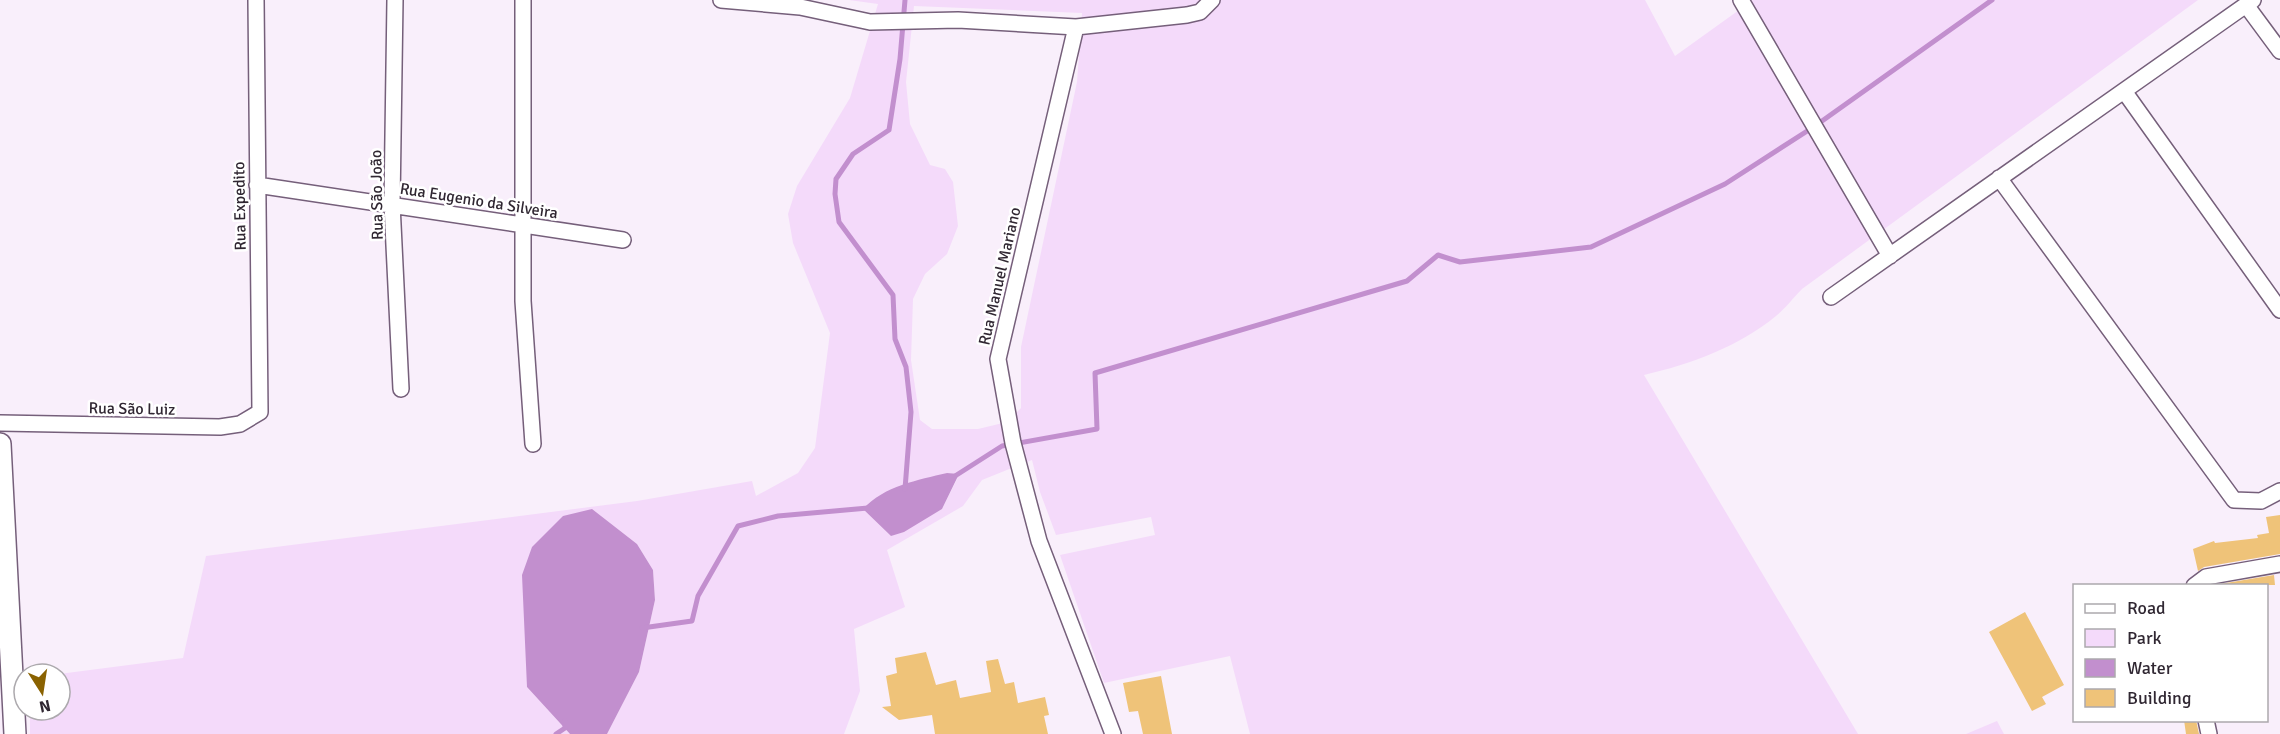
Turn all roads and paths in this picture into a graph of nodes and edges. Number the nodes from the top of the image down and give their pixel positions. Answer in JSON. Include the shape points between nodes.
{"nodes":[{"id":1,"x":256,"y":0,"type":"edge"},
{"id":2,"x":395,"y":0,"type":"edge"},
{"id":3,"x":523,"y":0,"type":"edge"},
{"id":4,"x":721,"y":0,"type":"edge"},
{"id":5,"x":1212,"y":0,"type":"edge"},
{"id":6,"x":1741,"y":0,"type":"edge"},
{"id":7,"x":2249,"y":2,"type":"edge"},
{"id":8,"x":1076,"y":27,"type":"junction"},
{"id":9,"x":2280,"y":51,"type":"edge"},
{"id":10,"x":2124,"y":91,"type":"junction"},
{"id":11,"x":2000,"y":178,"type":"junction"},
{"id":12,"x":257,"y":185,"type":"junction"},
{"id":13,"x":392,"y":204,"type":"junction"},
{"id":14,"x":522,"y":225,"type":"junction"},
{"id":15,"x":623,"y":240,"type":"dead end"},
{"id":16,"x":1890,"y":256,"type":"junction"},
{"id":17,"x":1832,"y":297,"type":"dead end"},
{"id":18,"x":2280,"y":310,"type":"edge"},
{"id":19,"x":401,"y":389,"type":"dead end"},
{"id":20,"x":260,"y":412,"type":"joint"},
{"id":21,"x":0,"y":423,"type":"edge"},
{"id":22,"x":0,"y":444,"type":"edge"},
{"id":23,"x":533,"y":444,"type":"dead end"},
{"id":24,"x":0,"y":454,"type":"edge"},
{"id":25,"x":2280,"y":490,"type":"edge"},
{"id":26,"x":2280,"y":564,"type":"edge"},
{"id":27,"x":2196,"y":584,"type":"edge"},
{"id":28,"x":4,"y":635,"type":"edge"},
{"id":29,"x":15,"y":734,"type":"edge"},
{"id":30,"x":1113,"y":734,"type":"edge"}],
"edges":[{"from":1,"to":12,"type":"street","name":"Rua Expedito"},
{"from":2,"to":13,"type":"street","name":"Rua São João"},
{"from":3,"to":14,"type":"street"},
{"from":4,"to":8,"type":"street","via":[[800,7],[870,22],[958,20]]},
{"from":5,"to":8,"type":"street","via":[[1200,12],[1187,15]]},
{"from":6,"to":16,"type":"street"},
{"from":7,"to":9,"type":"street"},
{"from":7,"to":10,"type":"street"},
{"from":8,"to":30,"type":"street","name":"Rua Manuel Mariano","via":[[998,359],[1012,443],[1039,541]]},
{"from":10,"to":11,"type":"street"},
{"from":10,"to":18,"type":"street"},
{"from":11,"to":16,"type":"street"},
{"from":11,"to":25,"type":"street","via":[[2234,500],[2261,501]]},
{"from":12,"to":13,"type":"street","name":"Rua Eugenio da Silveira"},
{"from":12,"to":20,"type":"street","name":"Rua Expedito"},
{"from":13,"to":14,"type":"street","name":"Rua Eugenio da Silveira"},
{"from":13,"to":19,"type":"street","name":"Rua São João"},
{"from":14,"to":15,"type":"street","name":"Rua Eugenio da Silveira"},
{"from":14,"to":23,"type":"street"},
{"from":16,"to":17,"type":"street"},
{"from":20,"to":21,"type":"street","name":"Rua São Luiz","via":[[240,424],[220,427]]},
{"from":22,"to":24,"type":"main road"},
{"from":24,"to":28,"type":"main road"},
{"from":26,"to":27,"type":"street","via":[[2206,577]]},
{"from":28,"to":29,"type":"main road"}]}
